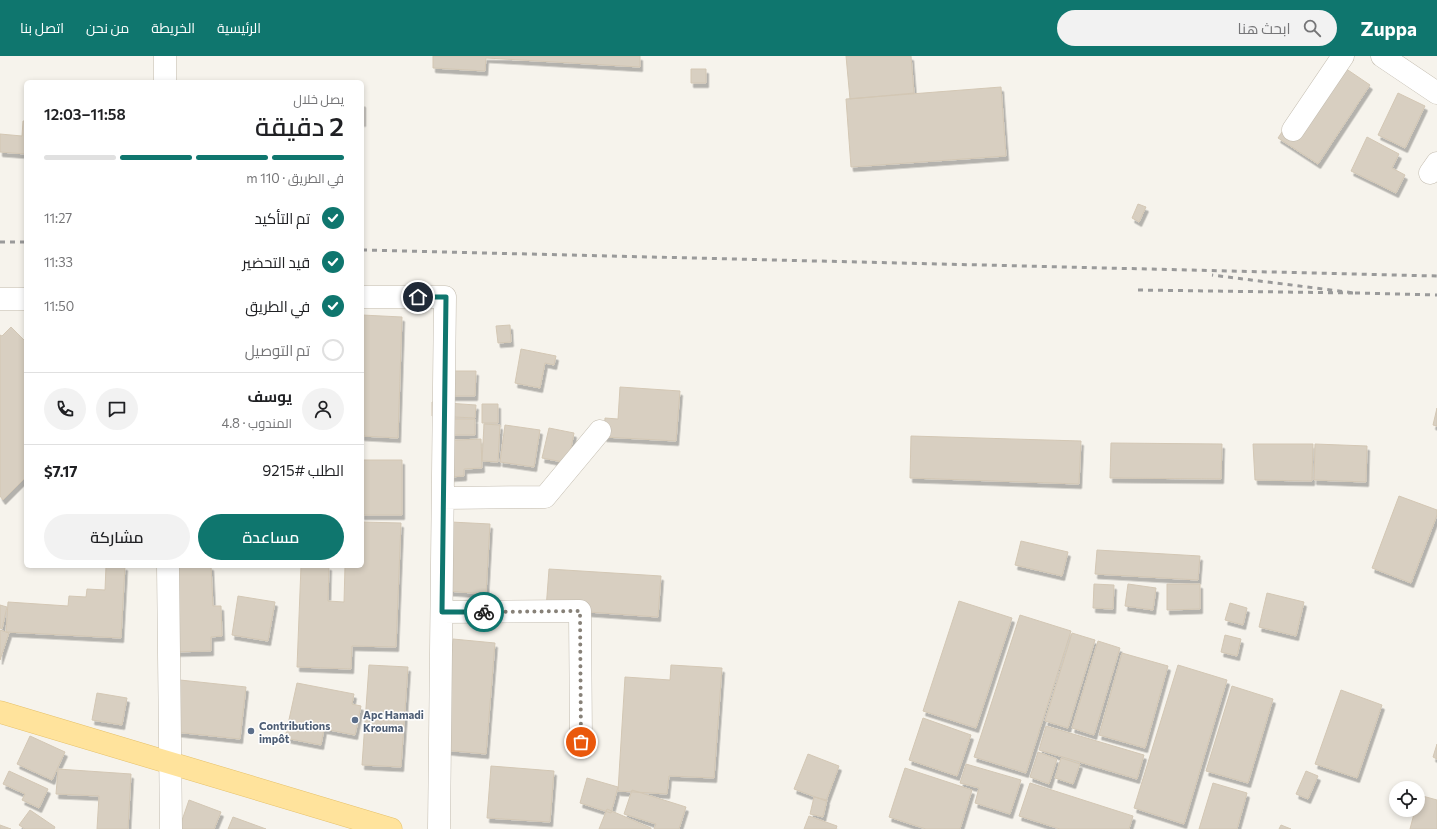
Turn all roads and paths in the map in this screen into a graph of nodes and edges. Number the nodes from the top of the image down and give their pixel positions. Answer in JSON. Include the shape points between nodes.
{"nodes":[{"id":1,"x":165,"y":56,"type":"edge"},
{"id":2,"x":1343,"y":56,"type":"edge"},
{"id":3,"x":1382,"y":56,"type":"edge"},
{"id":4,"x":165,"y":80,"type":"edge"},
{"id":5,"x":1437,"y":93,"type":"edge"},
{"id":6,"x":1293,"y":130,"type":"dead end"},
{"id":7,"x":364,"y":297,"type":"edge"},
{"id":8,"x":0,"y":299,"type":"edge"},
{"id":9,"x":24,"y":299,"type":"edge"},
{"id":10,"x":600,"y":431,"type":"dead end"},
{"id":11,"x":443,"y":498,"type":"junction"},
{"id":12,"x":168,"y":568,"type":"edge"},
{"id":13,"x":442,"y":612,"type":"junction"},
{"id":14,"x":0,"y":712,"type":"edge"},
{"id":15,"x":581,"y":742,"type":"dead end"},
{"id":16,"x":170,"y":762,"type":"junction"},
{"id":17,"x":170,"y":829,"type":"edge"},
{"id":18,"x":391,"y":829,"type":"edge"},
{"id":19,"x":439,"y":829,"type":"edge"}],
"edges":[{"from":1,"to":4,"type":"street"},
{"from":2,"to":6,"type":"street"},
{"from":3,"to":5,"type":"street"},
{"from":7,"to":11,"type":"street","via":[[446,297]]},
{"from":8,"to":9,"type":"street"},
{"from":10,"to":11,"type":"street","via":[[545,497]]},
{"from":11,"to":13,"type":"street"},
{"from":12,"to":16,"type":"street"},
{"from":13,"to":15,"type":"street","via":[[580,611]]},
{"from":13,"to":19,"type":"street"},
{"from":14,"to":16,"type":"main road"},
{"from":16,"to":17,"type":"street"},
{"from":16,"to":18,"type":"main road"}]}
